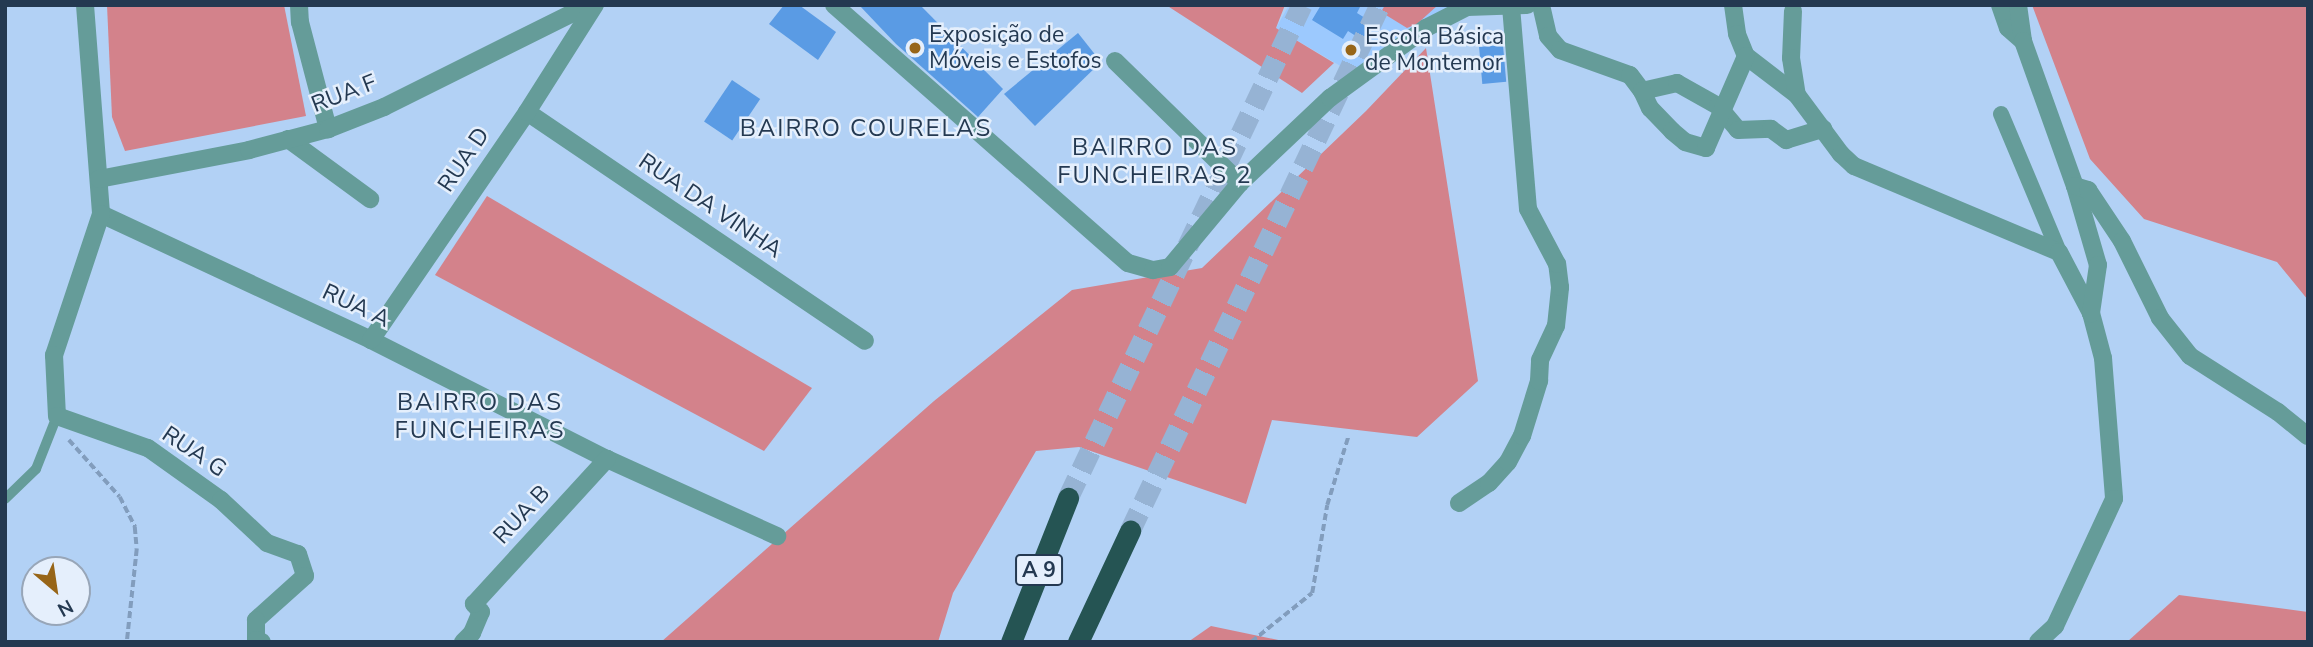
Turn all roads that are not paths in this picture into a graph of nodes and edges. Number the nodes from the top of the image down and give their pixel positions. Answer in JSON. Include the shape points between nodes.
{"nodes":[{"id":1,"x":85,"y":5,"type":"edge"},
{"id":2,"x":299,"y":5,"type":"edge"},
{"id":3,"x":589,"y":5,"type":"edge"},
{"id":4,"x":595,"y":5,"type":"edge"},
{"id":5,"x":834,"y":5,"type":"edge"},
{"id":6,"x":1541,"y":5,"type":"edge"},
{"id":7,"x":1733,"y":5,"type":"edge"},
{"id":8,"x":2000,"y":5,"type":"edge"},
{"id":9,"x":2018,"y":5,"type":"edge"},
{"id":10,"x":1466,"y":6,"type":"edge"},
{"id":11,"x":1519,"y":6,"type":"edge"},
{"id":12,"x":1793,"y":11,"type":"dead end"},
{"id":13,"x":2023,"y":41,"type":"junction"},
{"id":14,"x":1746,"y":56,"type":"junction"},
{"id":15,"x":1115,"y":61,"type":"dead end"},
{"id":16,"x":1642,"y":91,"type":"junction"},
{"id":17,"x":1797,"y":95,"type":"junction"},
{"id":18,"x":527,"y":112,"type":"junction"},
{"id":19,"x":1723,"y":114,"type":"junction"},
{"id":20,"x":2001,"y":114,"type":"dead end"},
{"id":21,"x":328,"y":129,"type":"junction"},
{"id":22,"x":1823,"y":129,"type":"junction"},
{"id":23,"x":288,"y":139,"type":"junction"},
{"id":24,"x":99,"y":179,"type":"junction"},
{"id":25,"x":1240,"y":183,"type":"junction"},
{"id":26,"x":2075,"y":186,"type":"junction"},
{"id":27,"x":370,"y":199,"type":"dead end"},
{"id":28,"x":101,"y":214,"type":"junction"},
{"id":29,"x":2059,"y":253,"type":"junction"},
{"id":30,"x":2091,"y":313,"type":"junction"},
{"id":31,"x":371,"y":340,"type":"junction"},
{"id":32,"x":865,"y":341,"type":"dead end"},
{"id":33,"x":57,"y":416,"type":"junction"},
{"id":34,"x":2308,"y":436,"type":"edge"},
{"id":35,"x":607,"y":459,"type":"junction"},
{"id":36,"x":1068,"y":498,"type":"tunnel mouth"},
{"id":37,"x":5,"y":499,"type":"edge"},
{"id":38,"x":1459,"y":503,"type":"dead end"},
{"id":39,"x":1130,"y":531,"type":"tunnel mouth"},
{"id":40,"x":777,"y":536,"type":"dead end"},
{"id":41,"x":262,"y":642,"type":"edge"},
{"id":42,"x":463,"y":642,"type":"edge"},
{"id":43,"x":1012,"y":642,"type":"edge"},
{"id":44,"x":1078,"y":642,"type":"edge"},
{"id":45,"x":2038,"y":642,"type":"edge"}],
"edges":[{"from":1,"to":24,"type":"street"},
{"from":2,"to":21,"type":"street"},
{"from":3,"to":21,"type":"street","name":"RUA F","via":[[384,107]]},
{"from":4,"to":18,"type":"street","name":"RUA D"},
{"from":5,"to":25,"type":"street","via":[[1128,263],[1153,270],[1170,267]]},
{"from":6,"to":16,"type":"street","via":[[1548,36],[1560,50],[1630,75]]},
{"from":7,"to":14,"type":"street"},
{"from":8,"to":13,"type":"street","via":[[2008,27]]},
{"from":9,"to":13,"type":"street"},
{"from":10,"to":11,"type":"street"},
{"from":10,"to":25,"type":"street","via":[[1426,28],[1330,98]]},
{"from":11,"to":38,"type":"street","via":[[1528,209],[1558,264],[1556,326],[1540,360],[1539,381],[1522,436],[1508,463]]},
{"from":12,"to":17,"type":"street","via":[[1791,58]]},
{"from":13,"to":26,"type":"street"},
{"from":14,"to":17,"type":"street"},
{"from":14,"to":19,"type":"street"},
{"from":15,"to":25,"type":"street"},
{"from":16,"to":19,"type":"street","via":[[1677,83],[1718,106]]},
{"from":16,"to":19,"type":"street","via":[[1650,108],[1672,131],[1697,146],[1706,148]]},
{"from":17,"to":22,"type":"street"},
{"from":18,"to":31,"type":"street","name":"RUA D"},
{"from":18,"to":32,"type":"street","name":"RUA DA VINHA"},
{"from":19,"to":22,"type":"street","via":[[1738,130],[1771,129],[1786,140]]},
{"from":20,"to":29,"type":"street"},
{"from":21,"to":23,"type":"street","name":"RUA F"},
{"from":22,"to":29,"type":"street","via":[[1854,166]]},
{"from":23,"to":24,"type":"street","name":"RUA F"},
{"from":23,"to":27,"type":"street"},
{"from":24,"to":28,"type":"street"},
{"from":26,"to":30,"type":"street","via":[[2098,265]]},
{"from":26,"to":34,"type":"street","via":[[2088,190],[2122,241],[2160,318],[2190,356]]},
{"from":28,"to":31,"type":"street","name":"RUA A"},
{"from":28,"to":33,"type":"street","via":[[54,355]]},
{"from":29,"to":30,"type":"street"},
{"from":30,"to":45,"type":"street","via":[[2103,358],[2115,499],[2054,626]]},
{"from":31,"to":35,"type":"street","name":"RUA A"},
{"from":33,"to":37,"type":"lane","via":[[36,469]]},
{"from":33,"to":41,"type":"street","name":"RUA G","via":[[148,447],[221,500],[267,543],[298,554],[305,576],[256,620],[256,640]]},
{"from":35,"to":40,"type":"street","name":"RUA A"},
{"from":35,"to":42,"type":"street","name":"RUA B","via":[[474,604],[481,612]]},
{"from":36,"to":43,"type":"highway","number":"A 9"},
{"from":39,"to":44,"type":"highway"}]}
